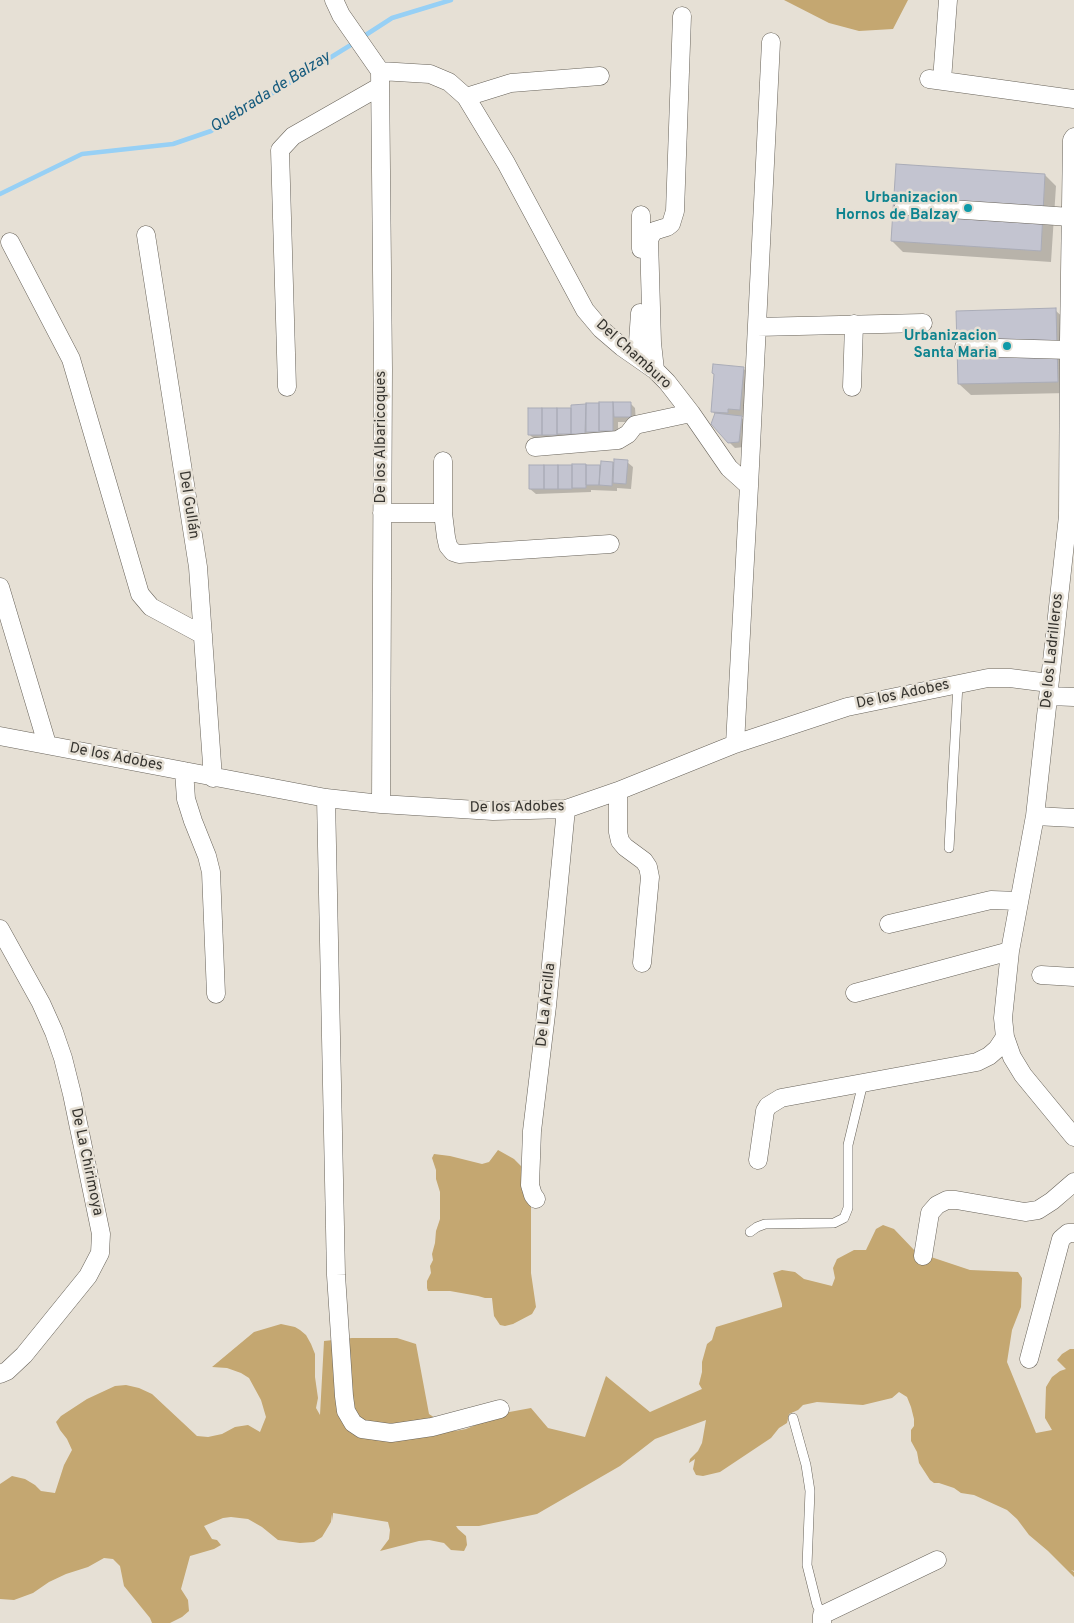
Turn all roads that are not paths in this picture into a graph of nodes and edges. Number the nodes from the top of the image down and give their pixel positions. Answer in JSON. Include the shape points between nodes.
{"nodes":[{"id":1,"x":334,"y":0,"type":"edge"},
{"id":2,"x":948,"y":0,"type":"edge"},
{"id":3,"x":682,"y":16,"type":"dead end"},
{"id":4,"x":771,"y":42,"type":"dead end"},
{"id":5,"x":600,"y":76,"type":"dead end"},
{"id":6,"x":379,"y":79,"type":"junction"},
{"id":7,"x":466,"y":96,"type":"junction"},
{"id":8,"x":1074,"y":99,"type":"edge"},
{"id":9,"x":1073,"y":138,"type":"edge"},
{"id":10,"x":904,"y":206,"type":"dead end"},
{"id":11,"x":641,"y":214,"type":"dead end"},
{"id":12,"x":1071,"y":217,"type":"junction"},
{"id":13,"x":146,"y":235,"type":"dead end"},
{"id":14,"x":10,"y":242,"type":"dead end"},
{"id":15,"x":923,"y":323,"type":"dead end"},
{"id":16,"x":854,"y":324,"type":"junction"},
{"id":17,"x":757,"y":327,"type":"junction"},
{"id":18,"x":1071,"y":344,"type":"edge"},
{"id":19,"x":964,"y":347,"type":"dead end"},
{"id":20,"x":637,"y":357,"type":"junction"},
{"id":21,"x":655,"y":370,"type":"junction"},
{"id":22,"x":286,"y":387,"type":"dead end"},
{"id":23,"x":852,"y":387,"type":"dead end"},
{"id":24,"x":691,"y":413,"type":"junction"},
{"id":25,"x":535,"y":447,"type":"dead end"},
{"id":26,"x":443,"y":461,"type":"dead end"},
{"id":27,"x":749,"y":486,"type":"junction"},
{"id":28,"x":382,"y":513,"type":"junction"},
{"id":29,"x":443,"y":513,"type":"junction"},
{"id":30,"x":1071,"y":521,"type":"edge"},
{"id":31,"x":610,"y":544,"type":"dead end"},
{"id":32,"x":0,"y":587,"type":"edge"},
{"id":33,"x":203,"y":635,"type":"junction"},
{"id":34,"x":958,"y":684,"type":"junction"},
{"id":35,"x":1049,"y":690,"type":"junction"},
{"id":36,"x":1074,"y":697,"type":"edge"},
{"id":37,"x":0,"y":736,"type":"edge"},
{"id":38,"x":48,"y":744,"type":"junction"},
{"id":39,"x":735,"y":744,"type":"junction"},
{"id":40,"x":184,"y":771,"type":"junction"},
{"id":41,"x":214,"y":778,"type":"junction"},
{"id":42,"x":618,"y":791,"type":"junction"},
{"id":43,"x":326,"y":798,"type":"junction"},
{"id":44,"x":380,"y":804,"type":"junction"},
{"id":45,"x":566,"y":809,"type":"junction"},
{"id":46,"x":1035,"y":816,"type":"junction"},
{"id":47,"x":1074,"y":818,"type":"edge"},
{"id":48,"x":949,"y":848,"type":"dead end"},
{"id":49,"x":1019,"y":901,"type":"junction"},
{"id":50,"x":889,"y":924,"type":"dead end"},
{"id":51,"x":0,"y":930,"type":"edge"},
{"id":52,"x":1010,"y":951,"type":"junction"},
{"id":53,"x":642,"y":963,"type":"dead end"},
{"id":54,"x":1041,"y":975,"type":"dead end"},
{"id":55,"x":1074,"y":977,"type":"edge"},
{"id":56,"x":855,"y":993,"type":"dead end"},
{"id":57,"x":216,"y":994,"type":"dead end"},
{"id":58,"x":1005,"y":1037,"type":"junction"},
{"id":59,"x":864,"y":1083,"type":"junction"},
{"id":60,"x":1074,"y":1137,"type":"edge"},
{"id":61,"x":758,"y":1160,"type":"dead end"},
{"id":62,"x":1074,"y":1182,"type":"edge"},
{"id":63,"x":536,"y":1199,"type":"dead end"},
{"id":64,"x":750,"y":1232,"type":"dead end"},
{"id":65,"x":1074,"y":1233,"type":"edge"},
{"id":66,"x":923,"y":1256,"type":"dead end"},
{"id":67,"x":1029,"y":1359,"type":"dead end"},
{"id":68,"x":0,"y":1374,"type":"edge"},
{"id":69,"x":500,"y":1409,"type":"dead end"},
{"id":70,"x":793,"y":1418,"type":"dead end"},
{"id":71,"x":937,"y":1560,"type":"dead end"},
{"id":72,"x":822,"y":1619,"type":"edge"}],
"edges":[{"from":1,"to":6,"type":"street","via":[[367,51]]},
{"from":2,"to":8,"type":"street","via":[[935,80]]},
{"from":3,"to":21,"type":"street","via":[[675,211],[671,224],[654,231],[649,240]]},
{"from":4,"to":17,"type":"street"},
{"from":5,"to":7,"type":"street","via":[[511,83]]},
{"from":6,"to":7,"type":"street","name":"Del Chamburo","via":[[430,74],[449,82]]},
{"from":6,"to":22,"type":"street","via":[[293,136],[280,150]]},
{"from":6,"to":28,"type":"street","name":"De los Albaricoques"},
{"from":7,"to":20,"type":"street","name":"Del Chamburo","via":[[586,310],[601,329]]},
{"from":9,"to":12,"type":"street","name":"De los Ladrilleros"},
{"from":10,"to":12,"type":"street"},
{"from":11,"to":20,"type":"street"},
{"from":12,"to":18,"type":"street","name":"De los Ladrilleros"},
{"from":13,"to":33,"type":"street","name":"Del Gullán","via":[[198,567]]},
{"from":14,"to":33,"type":"street","via":[[71,359],[140,594],[151,607]]},
{"from":15,"to":16,"type":"street"},
{"from":16,"to":17,"type":"street"},
{"from":16,"to":23,"type":"street"},
{"from":17,"to":27,"type":"street"},
{"from":18,"to":19,"type":"street"},
{"from":18,"to":30,"type":"street","name":"De los Ladrilleros"},
{"from":20,"to":21,"type":"street","name":"Del Chamburo"},
{"from":21,"to":24,"type":"street","name":"Del Chamburo"},
{"from":24,"to":25,"type":"street","via":[[635,425],[618,440]]},
{"from":24,"to":27,"type":"street","name":"Del Chamburo","via":[[728,468]]},
{"from":26,"to":29,"type":"street"},
{"from":27,"to":39,"type":"street"},
{"from":28,"to":29,"type":"street"},
{"from":28,"to":44,"type":"street","name":"De los Albaricoques"},
{"from":29,"to":31,"type":"street","via":[[448,546],[459,554]]},
{"from":30,"to":35,"type":"street","name":"De los Ladrilleros"},
{"from":32,"to":38,"type":"street"},
{"from":33,"to":41,"type":"street","name":"Del Gullán"},
{"from":34,"to":35,"type":"street","name":"De los Adobes","via":[[988,678],[1010,678]]},
{"from":34,"to":39,"type":"street","name":"De los Adobes","via":[[847,707]]},
{"from":34,"to":48,"type":"lane"},
{"from":35,"to":36,"type":"street","name":"De los Adobes"},
{"from":35,"to":46,"type":"street","name":"De los Ladrilleros"},
{"from":37,"to":38,"type":"street","name":"De los Adobes"},
{"from":38,"to":40,"type":"street","name":"De los Adobes"},
{"from":39,"to":42,"type":"street","name":"De los Adobes"},
{"from":40,"to":41,"type":"street","name":"De los Adobes"},
{"from":40,"to":57,"type":"street","via":[[186,799],[212,872]]},
{"from":41,"to":43,"type":"street","name":"De los Adobes"},
{"from":42,"to":45,"type":"street","name":"De los Adobes"},
{"from":42,"to":53,"type":"street","via":[[620,841],[644,861],[650,877]]},
{"from":43,"to":44,"type":"street","name":"De los Adobes"},
{"from":43,"to":69,"type":"street","via":[[336,1275],[346,1411],[353,1423],[362,1429],[392,1433],[432,1427]]},
{"from":44,"to":45,"type":"street","name":"De los Adobes","via":[[493,811]]},
{"from":45,"to":63,"type":"street","name":"De La Arcilla","via":[[532,1131],[530,1185]]},
{"from":46,"to":47,"type":"street"},
{"from":46,"to":49,"type":"street","name":"De los Ladrilleros"},
{"from":49,"to":50,"type":"street","via":[[991,900]]},
{"from":49,"to":52,"type":"street","name":"De los Ladrilleros"},
{"from":51,"to":68,"type":"street","name":"De La Chirimoya","via":[[41,1002],[60,1049],[101,1234],[100,1252],[88,1276],[24,1355]]},
{"from":52,"to":56,"type":"street"},
{"from":52,"to":58,"type":"street","name":"De los Ladrilleros","via":[[1003,1018]]},
{"from":54,"to":55,"type":"street"},
{"from":58,"to":59,"type":"street","via":[[997,1049],[977,1062]]},
{"from":58,"to":60,"type":"street","name":"De los Ladrilleros","via":[[1023,1075]]},
{"from":59,"to":61,"type":"street","via":[[773,1102],[764,1111]]},
{"from":59,"to":64,"type":"lane","via":[[848,1145],[848,1208],[844,1218],[834,1223],[765,1224]]},
{"from":62,"to":66,"type":"street","via":[[1038,1210],[1025,1212],[947,1200],[930,1213]]},
{"from":65,"to":67,"type":"street","via":[[1061,1238]]},
{"from":70,"to":72,"type":"lane","via":[[810,1491],[807,1565]]},
{"from":71,"to":72,"type":"street"}]}
